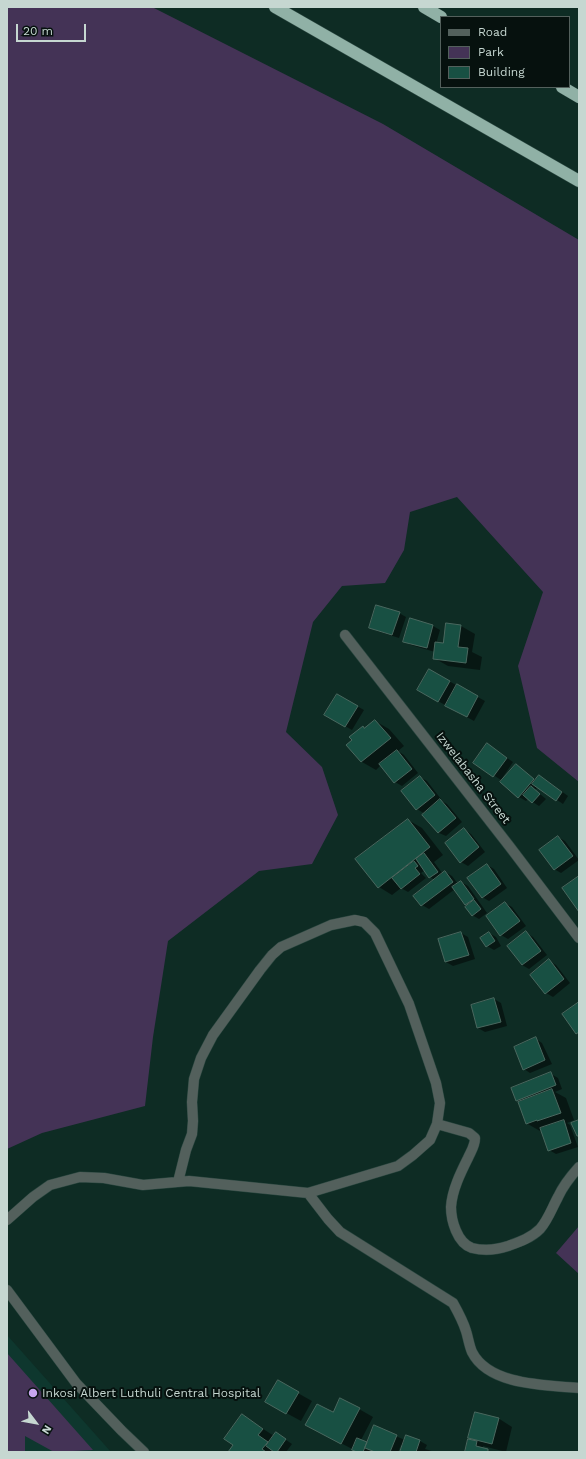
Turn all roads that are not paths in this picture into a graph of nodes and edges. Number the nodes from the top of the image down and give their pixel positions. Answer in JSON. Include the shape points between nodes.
{"nodes":[{"id":1,"x":275,"y":7,"type":"edge"},
{"id":2,"x":424,"y":7,"type":"edge"},
{"id":3,"x":440,"y":16,"type":"edge"},
{"id":4,"x":564,"y":88,"type":"edge"},
{"id":5,"x":579,"y":97,"type":"edge"},
{"id":6,"x":579,"y":181,"type":"edge"},
{"id":7,"x":345,"y":635,"type":"dead end"},
{"id":8,"x":579,"y":938,"type":"edge"},
{"id":9,"x":437,"y":1124,"type":"junction"},
{"id":10,"x":579,"y":1168,"type":"edge"},
{"id":11,"x":178,"y":1182,"type":"junction"},
{"id":12,"x":308,"y":1193,"type":"junction"},
{"id":13,"x":7,"y":1220,"type":"edge"},
{"id":14,"x":7,"y":1290,"type":"edge"},
{"id":15,"x":579,"y":1388,"type":"edge"},
{"id":16,"x":144,"y":1452,"type":"edge"}],
"edges":[{"from":1,"to":6,"type":"highway"},
{"from":2,"to":3,"type":"highway"},
{"from":4,"to":5,"type":"highway"},
{"from":7,"to":8,"type":"street","name":"Izwelabasha Street"},
{"from":9,"to":10,"type":"street","via":[[469,1133],[475,1138],[474,1147],[467,1158],[451,1205],[457,1232],[469,1247],[496,1250],[529,1237],[549,1216],[567,1180]]},
{"from":9,"to":11,"type":"street","via":[[440,1103],[436,1083],[409,1004],[375,933],[364,922],[346,921],[330,925],[288,944],[272,955],[213,1035],[194,1079],[192,1134]]},
{"from":9,"to":12,"type":"street","via":[[430,1140],[398,1166]]},
{"from":11,"to":12,"type":"street"},
{"from":11,"to":13,"type":"street","via":[[143,1185],[104,1178],[80,1177],[50,1185]]},
{"from":12,"to":15,"type":"street","via":[[340,1232],[453,1303],[460,1315],[472,1352],[482,1365],[500,1376],[517,1382]]},
{"from":14,"to":16,"type":"street","via":[[76,1382]]}]}
